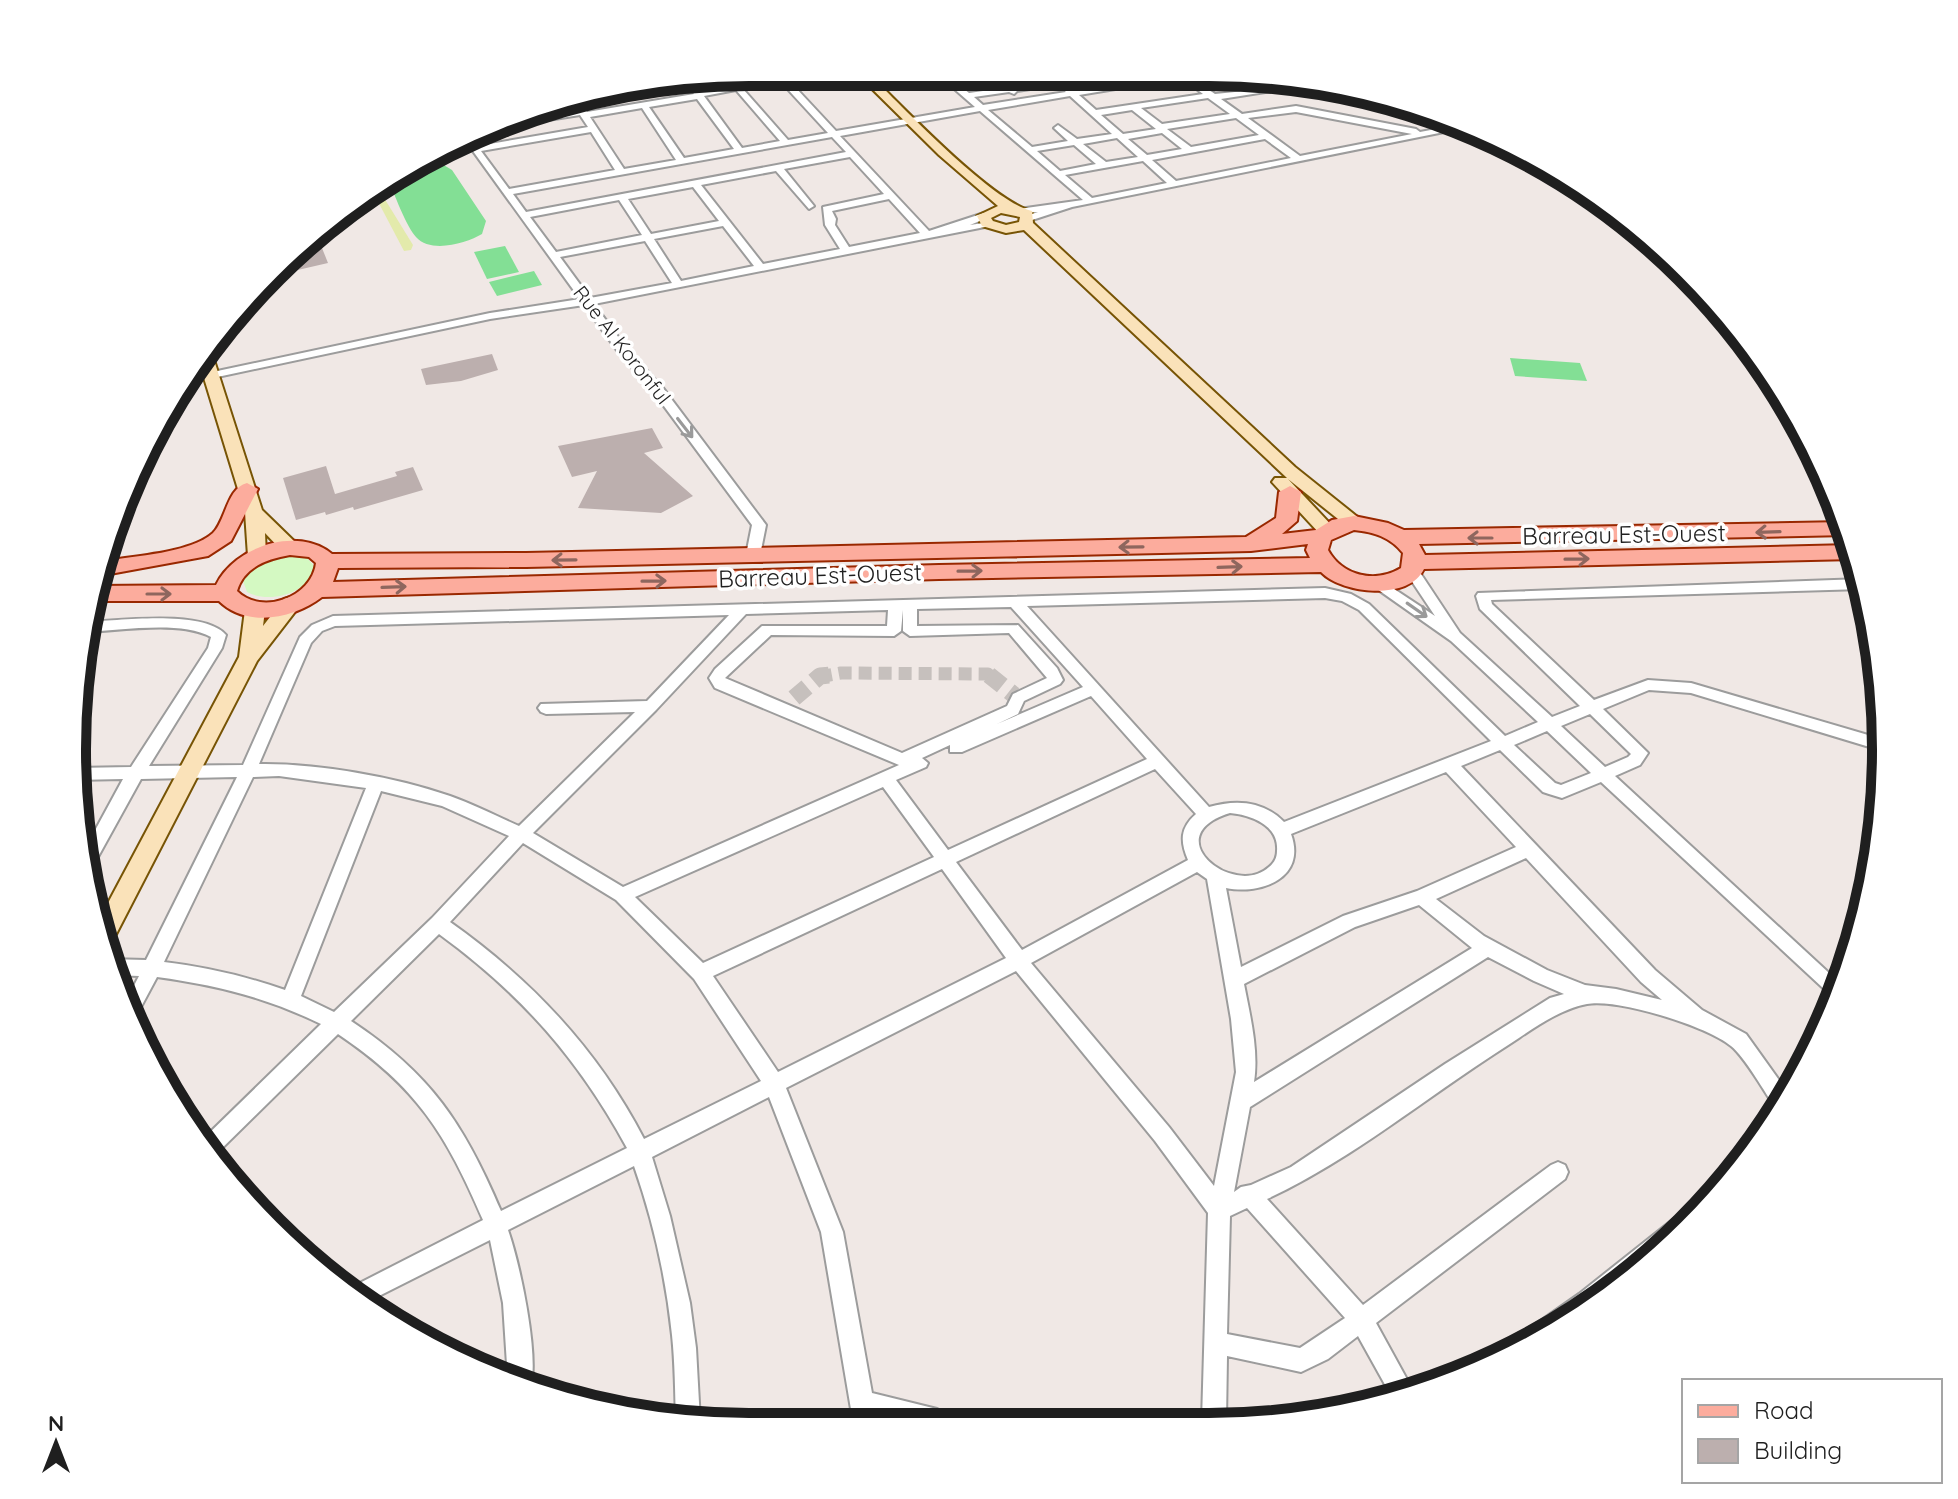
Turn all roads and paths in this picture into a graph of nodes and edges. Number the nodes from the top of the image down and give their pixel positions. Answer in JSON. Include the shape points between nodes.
{"nodes":[{"id":1,"x":749,"y":86,"type":"edge"},
{"id":2,"x":790,"y":86,"type":"edge"},
{"id":3,"x":875,"y":86,"type":"edge"},
{"id":4,"x":955,"y":86,"type":"edge"},
{"id":5,"x":1007,"y":86,"type":"edge"},
{"id":6,"x":1024,"y":86,"type":"edge"},
{"id":7,"x":1063,"y":86,"type":"edge"},
{"id":8,"x":1115,"y":86,"type":"edge"},
{"id":9,"x":1198,"y":86,"type":"edge"},
{"id":10,"x":1254,"y":87,"type":"edge"},
{"id":11,"x":694,"y":88,"type":"edge"},
{"id":12,"x":738,"y":88,"type":"junction"},
{"id":13,"x":1011,"y":90,"type":"junction"},
{"id":14,"x":1275,"y":90,"type":"edge"},
{"id":15,"x":1071,"y":94,"type":"junction"},
{"id":16,"x":698,"y":95,"type":"junction"},
{"id":17,"x":967,"y":96,"type":"junction"},
{"id":18,"x":1212,"y":96,"type":"junction"},
{"id":19,"x":1025,"y":101,"type":"junction"},
{"id":20,"x":1361,"y":104,"type":"edge"},
{"id":21,"x":644,"y":105,"type":"junction"},
{"id":22,"x":1134,"y":107,"type":"junction"},
{"id":23,"x":580,"y":108,"type":"edge"},
{"id":24,"x":983,"y":108,"type":"junction"},
{"id":25,"x":1275,"y":110,"type":"junction"},
{"id":26,"x":1094,"y":113,"type":"junction"},
{"id":27,"x":584,"y":114,"type":"junction"},
{"id":28,"x":1238,"y":116,"type":"junction"},
{"id":29,"x":1349,"y":119,"type":"junction"},
{"id":30,"x":538,"y":121,"type":"edge"},
{"id":31,"x":911,"y":121,"type":"junction"},
{"id":32,"x":1058,"y":128,"type":"dead end"},
{"id":33,"x":1163,"y":128,"type":"junction"},
{"id":34,"x":594,"y":129,"type":"junction"},
{"id":35,"x":1445,"y":130,"type":"edge"},
{"id":36,"x":834,"y":134,"type":"junction"},
{"id":37,"x":1427,"y":134,"type":"junction"},
{"id":38,"x":1121,"y":136,"type":"junction"},
{"id":39,"x":1267,"y":136,"type":"junction"},
{"id":40,"x":785,"y":142,"type":"junction"},
{"id":41,"x":1075,"y":142,"type":"junction"},
{"id":42,"x":475,"y":149,"type":"joint"},
{"id":43,"x":1188,"y":149,"type":"junction"},
{"id":44,"x":739,"y":150,"type":"junction"},
{"id":45,"x":1030,"y":150,"type":"junction"},
{"id":46,"x":852,"y":154,"type":"junction"},
{"id":47,"x":1144,"y":157,"type":"junction"},
{"id":48,"x":681,"y":160,"type":"junction"},
{"id":49,"x":1299,"y":160,"type":"junction"},
{"id":50,"x":1103,"y":165,"type":"junction"},
{"id":51,"x":778,"y":168,"type":"junction"},
{"id":52,"x":621,"y":172,"type":"junction"},
{"id":53,"x":1057,"y":174,"type":"junction"},
{"id":54,"x":975,"y":181,"type":"junction"},
{"id":55,"x":694,"y":182,"type":"junction"},
{"id":56,"x":1174,"y":184,"type":"junction"},
{"id":57,"x":508,"y":192,"type":"junction"},
{"id":58,"x":891,"y":196,"type":"junction"},
{"id":59,"x":622,"y":197,"type":"junction"},
{"id":60,"x":1090,"y":201,"type":"junction"},
{"id":61,"x":809,"y":206,"type":"dead end"},
{"id":62,"x":525,"y":215,"type":"junction"},
{"id":63,"x":1022,"y":215,"type":"junction"},
{"id":64,"x":988,"y":218,"type":"junction"},
{"id":65,"x":727,"y":222,"type":"junction"},
{"id":66,"x":1007,"y":229,"type":"junction"},
{"id":67,"x":926,"y":234,"type":"junction"},
{"id":68,"x":647,"y":238,"type":"junction"},
{"id":69,"x":846,"y":250,"type":"junction"},
{"id":70,"x":556,"y":255,"type":"junction"},
{"id":71,"x":761,"y":268,"type":"junction"},
{"id":72,"x":678,"y":284,"type":"junction"},
{"id":73,"x":586,"y":301,"type":"junction"},
{"id":74,"x":207,"y":368,"type":"edge"},
{"id":75,"x":247,"y":489,"type":"junction"},
{"id":76,"x":1290,"y":492,"type":"junction"},
{"id":77,"x":254,"y":512,"type":"junction"},
{"id":78,"x":1354,"y":523,"type":"junction"},
{"id":79,"x":1834,"y":529,"type":"edge"},
{"id":80,"x":1324,"y":533,"type":"junction"},
{"id":81,"x":1401,"y":537,"type":"junction"},
{"id":82,"x":1251,"y":544,"type":"junction"},
{"id":83,"x":290,"y":548,"type":"junction"},
{"id":84,"x":1842,"y":552,"type":"edge"},
{"id":85,"x":753,"y":555,"type":"junction"},
{"id":86,"x":248,"y":561,"type":"junction"},
{"id":87,"x":327,"y":561,"type":"junction"},
{"id":88,"x":1325,"y":565,"type":"junction"},
{"id":89,"x":1413,"y":566,"type":"junction"},
{"id":90,"x":112,"y":568,"type":"edge"},
{"id":91,"x":111,"y":569,"type":"edge"},
{"id":92,"x":1377,"y":584,"type":"junction"},
{"id":93,"x":1851,"y":584,"type":"edge"},
{"id":94,"x":316,"y":590,"type":"junction"},
{"id":95,"x":225,"y":593,"type":"junction"},
{"id":96,"x":105,"y":594,"type":"edge"},
{"id":97,"x":1014,"y":601,"type":"junction"},
{"id":98,"x":291,"y":604,"type":"junction"},
{"id":99,"x":903,"y":604,"type":"junction"},
{"id":100,"x":743,"y":609,"type":"junction"},
{"id":101,"x":255,"y":610,"type":"junction"},
{"id":102,"x":98,"y":627,"type":"edge"},
{"id":103,"x":902,"y":631,"type":"junction"},
{"id":104,"x":1456,"y":637,"type":"junction"},
{"id":105,"x":249,"y":658,"type":"junction"},
{"id":106,"x":1092,"y":689,"type":"junction"},
{"id":107,"x":794,"y":698,"type":"tunnel mouth"},
{"id":108,"x":651,"y":706,"type":"junction"},
{"id":109,"x":1590,"y":706,"type":"junction"},
{"id":110,"x":546,"y":708,"type":"dead end"},
{"id":111,"x":779,"y":710,"type":"junction"},
{"id":112,"x":1548,"y":724,"type":"junction"},
{"id":113,"x":1872,"y":742,"type":"edge"},
{"id":114,"x":1502,"y":743,"type":"junction"},
{"id":115,"x":1157,"y":761,"type":"junction"},
{"id":116,"x":1448,"y":763,"type":"junction"},
{"id":117,"x":192,"y":769,"type":"junction"},
{"id":118,"x":249,"y":769,"type":"junction"},
{"id":119,"x":137,"y":771,"type":"junction"},
{"id":120,"x":87,"y":773,"type":"edge"},
{"id":121,"x":1602,"y":776,"type":"junction"},
{"id":122,"x":886,"y":779,"type":"junction"},
{"id":123,"x":376,"y":783,"type":"junction"},
{"id":124,"x":1205,"y":813,"type":"junction"},
{"id":125,"x":1280,"y":831,"type":"junction"},
{"id":126,"x":521,"y":834,"type":"junction"},
{"id":127,"x":94,"y":848,"type":"edge"},
{"id":128,"x":1527,"y":850,"type":"junction"},
{"id":129,"x":945,"y":858,"type":"junction"},
{"id":130,"x":1198,"y":863,"type":"junction"},
{"id":131,"x":1215,"y":877,"type":"junction"},
{"id":132,"x":622,"y":895,"type":"junction"},
{"id":133,"x":1422,"y":897,"type":"junction"},
{"id":134,"x":110,"y":923,"type":"edge"},
{"id":135,"x":438,"y":923,"type":"junction"},
{"id":136,"x":1487,"y":948,"type":"junction"},
{"id":137,"x":1020,"y":960,"type":"junction"},
{"id":138,"x":152,"y":966,"type":"junction"},
{"id":139,"x":122,"y":967,"type":"edge"},
{"id":140,"x":701,"y":973,"type":"junction"},
{"id":141,"x":1234,"y":980,"type":"junction"},
{"id":142,"x":1828,"y":984,"type":"edge"},
{"id":143,"x":1588,"y":995,"type":"junction"},
{"id":144,"x":291,"y":998,"type":"junction"},
{"id":145,"x":136,"y":1000,"type":"edge"},
{"id":146,"x":1695,"y":1016,"type":"junction"},
{"id":147,"x":336,"y":1021,"type":"junction"},
{"id":148,"x":774,"y":1083,"type":"junction"},
{"id":149,"x":1776,"y":1092,"type":"edge"},
{"id":150,"x":1240,"y":1102,"type":"junction"},
{"id":151,"x":215,"y":1141,"type":"edge"},
{"id":152,"x":639,"y":1151,"type":"junction"},
{"id":153,"x":1558,"y":1172,"type":"dead end"},
{"id":154,"x":1248,"y":1194,"type":"junction"},
{"id":155,"x":1219,"y":1210,"type":"junction"},
{"id":156,"x":495,"y":1223,"type":"junction"},
{"id":157,"x":366,"y":1291,"type":"edge"},
{"id":158,"x":1361,"y":1319,"type":"junction"},
{"id":159,"x":1215,"y":1341,"type":"junction"},
{"id":160,"x":519,"y":1371,"type":"edge"},
{"id":161,"x":1398,"y":1385,"type":"edge"},
{"id":162,"x":687,"y":1410,"type":"edge"},
{"id":163,"x":865,"y":1412,"type":"edge"},
{"id":164,"x":1214,"y":1413,"type":"edge"}],
"edges":[{"from":1,"to":12,"type":"street"},
{"from":2,"to":36,"type":"street"},
{"from":3,"to":31,"type":"street"},
{"from":4,"to":17,"type":"street"},
{"from":5,"to":13,"type":"street"},
{"from":6,"to":13,"type":"street"},
{"from":7,"to":15,"type":"street"},
{"from":8,"to":15,"type":"street"},
{"from":9,"to":18,"type":"street"},
{"from":10,"to":18,"type":"street"},
{"from":11,"to":16,"type":"street"},
{"from":12,"to":16,"type":"street"},
{"from":12,"to":40,"type":"street"},
{"from":13,"to":17,"type":"street"},
{"from":13,"to":19,"type":"street"},
{"from":14,"to":25,"type":"street"},
{"from":15,"to":19,"type":"street"},
{"from":15,"to":26,"type":"street"},
{"from":16,"to":21,"type":"street"},
{"from":16,"to":44,"type":"street"},
{"from":17,"to":24,"type":"street"},
{"from":18,"to":22,"type":"street"},
{"from":18,"to":28,"type":"street"},
{"from":19,"to":24,"type":"street"},
{"from":20,"to":29,"type":"street"},
{"from":21,"to":27,"type":"street"},
{"from":21,"to":48,"type":"street"},
{"from":22,"to":26,"type":"street"},
{"from":22,"to":33,"type":"street"},
{"from":23,"to":27,"type":"street"},
{"from":24,"to":31,"type":"street"},
{"from":24,"to":45,"type":"street"},
{"from":25,"to":28,"type":"street"},
{"from":25,"to":29,"type":"street"},
{"from":26,"to":38,"type":"street"},
{"from":27,"to":30,"type":"street"},
{"from":27,"to":34,"type":"street"},
{"from":28,"to":33,"type":"street"},
{"from":28,"to":39,"type":"street"},
{"from":29,"to":37,"type":"street"},
{"from":31,"to":36,"type":"street"},
{"from":31,"to":54,"type":"street"},
{"from":32,"to":41,"type":"street"},
{"from":33,"to":38,"type":"street"},
{"from":33,"to":43,"type":"street"},
{"from":34,"to":42,"type":"street"},
{"from":34,"to":52,"type":"street"},
{"from":35,"to":37,"type":"street"},
{"from":36,"to":40,"type":"street"},
{"from":36,"to":46,"type":"street"},
{"from":37,"to":49,"type":"street"},
{"from":38,"to":41,"type":"street"},
{"from":38,"to":47,"type":"street"},
{"from":39,"to":43,"type":"street"},
{"from":39,"to":49,"type":"street"},
{"from":40,"to":44,"type":"street"},
{"from":41,"to":45,"type":"street"},
{"from":41,"to":50,"type":"street"},
{"from":42,"to":57,"type":"street","name":"Rue Al Koronful"},
{"from":43,"to":47,"type":"street"},
{"from":44,"to":48,"type":"street"},
{"from":45,"to":53,"type":"street"},
{"from":46,"to":51,"type":"street"},
{"from":46,"to":58,"type":"street"},
{"from":47,"to":50,"type":"street"},
{"from":47,"to":56,"type":"street"},
{"from":48,"to":52,"type":"street"},
{"from":49,"to":56,"type":"street"},
{"from":50,"to":53,"type":"street"},
{"from":51,"to":55,"type":"street"},
{"from":51,"to":61,"type":"street"},
{"from":52,"to":57,"type":"street"},
{"from":53,"to":60,"type":"street"},
{"from":54,"to":63,"type":"street"},
{"from":54,"to":64,"type":"street"},
{"from":55,"to":59,"type":"street"},
{"from":55,"to":65,"type":"street"},
{"from":56,"to":60,"type":"street"},
{"from":57,"to":62,"type":"street","name":"Rue Al Koronful"},
{"from":58,"to":67,"type":"street"},
{"from":58,"to":69,"type":"street","via":[[826,209]]},
{"from":59,"to":62,"type":"street"},
{"from":59,"to":68,"type":"street"},
{"from":60,"to":63,"type":"street"},
{"from":62,"to":70,"type":"street","name":"Rue Al Koronful"},
{"from":63,"to":64,"type":"street"},
{"from":63,"to":66,"type":"street"},
{"from":63,"to":78,"type":"street","via":[[1299,480]]},
{"from":64,"to":66,"type":"street"},
{"from":64,"to":67,"type":"street"},
{"from":65,"to":68,"type":"street"},
{"from":65,"to":71,"type":"street"},
{"from":66,"to":76,"type":"street","via":[[1035,249]]},
{"from":67,"to":69,"type":"street"},
{"from":68,"to":70,"type":"street"},
{"from":68,"to":72,"type":"street"},
{"from":69,"to":71,"type":"street"},
{"from":70,"to":73,"type":"street","name":"Rue Al Koronful"},
{"from":71,"to":72,"type":"street"},
{"from":72,"to":73,"type":"street"},
{"from":73,"to":74,"type":"street"},
{"from":73,"to":85,"type":"street","name":"Rue Al Koronful","one_way":true,"via":[[759,525]]},
{"from":74,"to":75,"type":"street"},
{"from":75,"to":77,"type":"street"},
{"from":75,"to":90,"type":"main road","via":[[223,536],[200,551]]},
{"from":76,"to":80,"type":"street"},
{"from":76,"to":82,"type":"main road","via":[[1286,521]]},
{"from":77,"to":83,"type":"street"},
{"from":77,"to":86,"type":"street"},
{"from":78,"to":80,"type":"main road"},
{"from":78,"to":81,"type":"main road"},
{"from":79,"to":81,"type":"main road","name":"Barreau Est-Ouest","one_way":true},
{"from":80,"to":82,"type":"main road","name":"Barreau Est-Ouest"},
{"from":80,"to":88,"type":"main road","via":[[1317,550]]},
{"from":81,"to":89,"type":"main road","via":[[1409,545]]},
{"from":82,"to":85,"type":"main road","name":"Barreau Est-Ouest","one_way":true},
{"from":83,"to":86,"type":"main road"},
{"from":83,"to":87,"type":"main road","via":[[315,551]]},
{"from":89,"to":84,"type":"main road","name":"Barreau Est-Ouest","one_way":true},
{"from":85,"to":87,"type":"main road","name":"Barreau Est-Ouest","one_way":true},
{"from":86,"to":91,"type":"main road"},
{"from":86,"to":95,"type":"main road","via":[[228,580]]},
{"from":87,"to":94,"type":"main road","via":[[329,570]]},
{"from":88,"to":92,"type":"main road","via":[[1348,579]]},
{"from":94,"to":88,"type":"main road","name":"Barreau Est-Ouest","one_way":true},
{"from":89,"to":92,"type":"main road","via":[[1403,578]]},
{"from":89,"to":104,"type":"street"},
{"from":92,"to":104,"type":"street","one_way":true},
{"from":93,"to":109,"type":"street","via":[[1483,596],[1485,606]]},
{"from":94,"to":98,"type":"main road"},
{"from":96,"to":95,"type":"main road","one_way":true},
{"from":95,"to":101,"type":"main road","via":[[240,608]]},
{"from":97,"to":99,"type":"street"},
{"from":97,"to":106,"type":"street"},
{"from":97,"to":114,"type":"street","via":[[1325,593],[1346,597],[1364,607]]},
{"from":98,"to":101,"type":"main road"},
{"from":98,"to":105,"type":"street"},
{"from":99,"to":100,"type":"street"},
{"from":99,"to":103,"type":"street"},
{"from":100,"to":108,"type":"street"},
{"from":100,"to":118,"type":"street","via":[[324,623],[305,641]]},
{"from":101,"to":105,"type":"street"},
{"from":102,"to":119,"type":"street","via":[[177,625],[210,628],[219,635]]},
{"from":103,"to":111,"type":"street","via":[[773,628],[762,633],[717,678]]},
{"from":103,"to":111,"type":"street","via":[[1013,628],[1055,680],[1016,696],[1013,710],[902,760]]},
{"from":104,"to":112,"type":"street"},
{"from":105,"to":117,"type":"street"},
{"from":106,"to":115,"type":"street"},
{"from":106,"to":122,"type":"street"},
{"from":107,"to":111,"type":"street"},
{"from":108,"to":110,"type":"street"},
{"from":108,"to":126,"type":"street"},
{"from":109,"to":112,"type":"street"},
{"from":109,"to":113,"type":"street","via":[[1648,685],[1675,685]]},
{"from":109,"to":121,"type":"street","via":[[1640,753]]},
{"from":112,"to":114,"type":"street"},
{"from":112,"to":121,"type":"street"},
{"from":114,"to":116,"type":"street"},
{"from":114,"to":121,"type":"street","via":[[1557,791]]},
{"from":115,"to":124,"type":"street"},
{"from":115,"to":129,"type":"street"},
{"from":116,"to":125,"type":"street"},
{"from":116,"to":128,"type":"street"},
{"from":117,"to":118,"type":"street"},
{"from":117,"to":119,"type":"street"},
{"from":117,"to":134,"type":"street"},
{"from":118,"to":123,"type":"street"},
{"from":118,"to":138,"type":"street"},
{"from":119,"to":120,"type":"street"},
{"from":119,"to":127,"type":"street"},
{"from":121,"to":142,"type":"street"},
{"from":122,"to":129,"type":"street"},
{"from":122,"to":132,"type":"street"},
{"from":123,"to":126,"type":"street","via":[[446,801]]},
{"from":123,"to":144,"type":"street"},
{"from":124,"to":125,"type":"street","via":[[1245,808]]},
{"from":124,"to":130,"type":"street","via":[[1189,836]]},
{"from":125,"to":131,"type":"street","via":[[1287,855],[1274,875],[1246,884]]},
{"from":126,"to":132,"type":"street"},
{"from":126,"to":135,"type":"street"},
{"from":128,"to":133,"type":"street"},
{"from":128,"to":146,"type":"street","via":[[1648,976]]},
{"from":129,"to":137,"type":"street"},
{"from":129,"to":140,"type":"street"},
{"from":130,"to":131,"type":"street"},
{"from":130,"to":137,"type":"street"},
{"from":131,"to":141,"type":"street"},
{"from":132,"to":140,"type":"street"},
{"from":133,"to":136,"type":"street"},
{"from":133,"to":141,"type":"street","via":[[1349,921]]},
{"from":135,"to":147,"type":"street"},
{"from":135,"to":152,"type":"street","via":[[526,991],[567,1035]]},
{"from":136,"to":143,"type":"street"},
{"from":136,"to":150,"type":"street"},
{"from":137,"to":148,"type":"street"},
{"from":137,"to":155,"type":"street"},
{"from":138,"to":139,"type":"street"},
{"from":138,"to":144,"type":"street","via":[[233,980]]},
{"from":138,"to":145,"type":"street"},
{"from":140,"to":148,"type":"street"},
{"from":141,"to":150,"type":"street","via":[[1246,1072]]},
{"from":143,"to":146,"type":"street"},
{"from":143,"to":154,"type":"street","via":[[1535,1017],[1298,1174]]},
{"from":144,"to":147,"type":"street"},
{"from":146,"to":149,"type":"street","via":[[1739,1040]]},
{"from":147,"to":151,"type":"street"},
{"from":147,"to":156,"type":"street","via":[[387,1058],[445,1121]]},
{"from":148,"to":152,"type":"street"},
{"from":148,"to":163,"type":"street","via":[[832,1232]]},
{"from":150,"to":155,"type":"street"},
{"from":152,"to":156,"type":"street"},
{"from":152,"to":162,"type":"street","via":[[683,1326]]},
{"from":153,"to":158,"type":"street"},
{"from":154,"to":155,"type":"street"},
{"from":154,"to":158,"type":"street"},
{"from":155,"to":159,"type":"street"},
{"from":156,"to":157,"type":"street"},
{"from":156,"to":160,"type":"street","via":[[513,1301]]},
{"from":158,"to":159,"type":"street","via":[[1301,1360]]},
{"from":158,"to":161,"type":"street"},
{"from":159,"to":164,"type":"street"}]}
